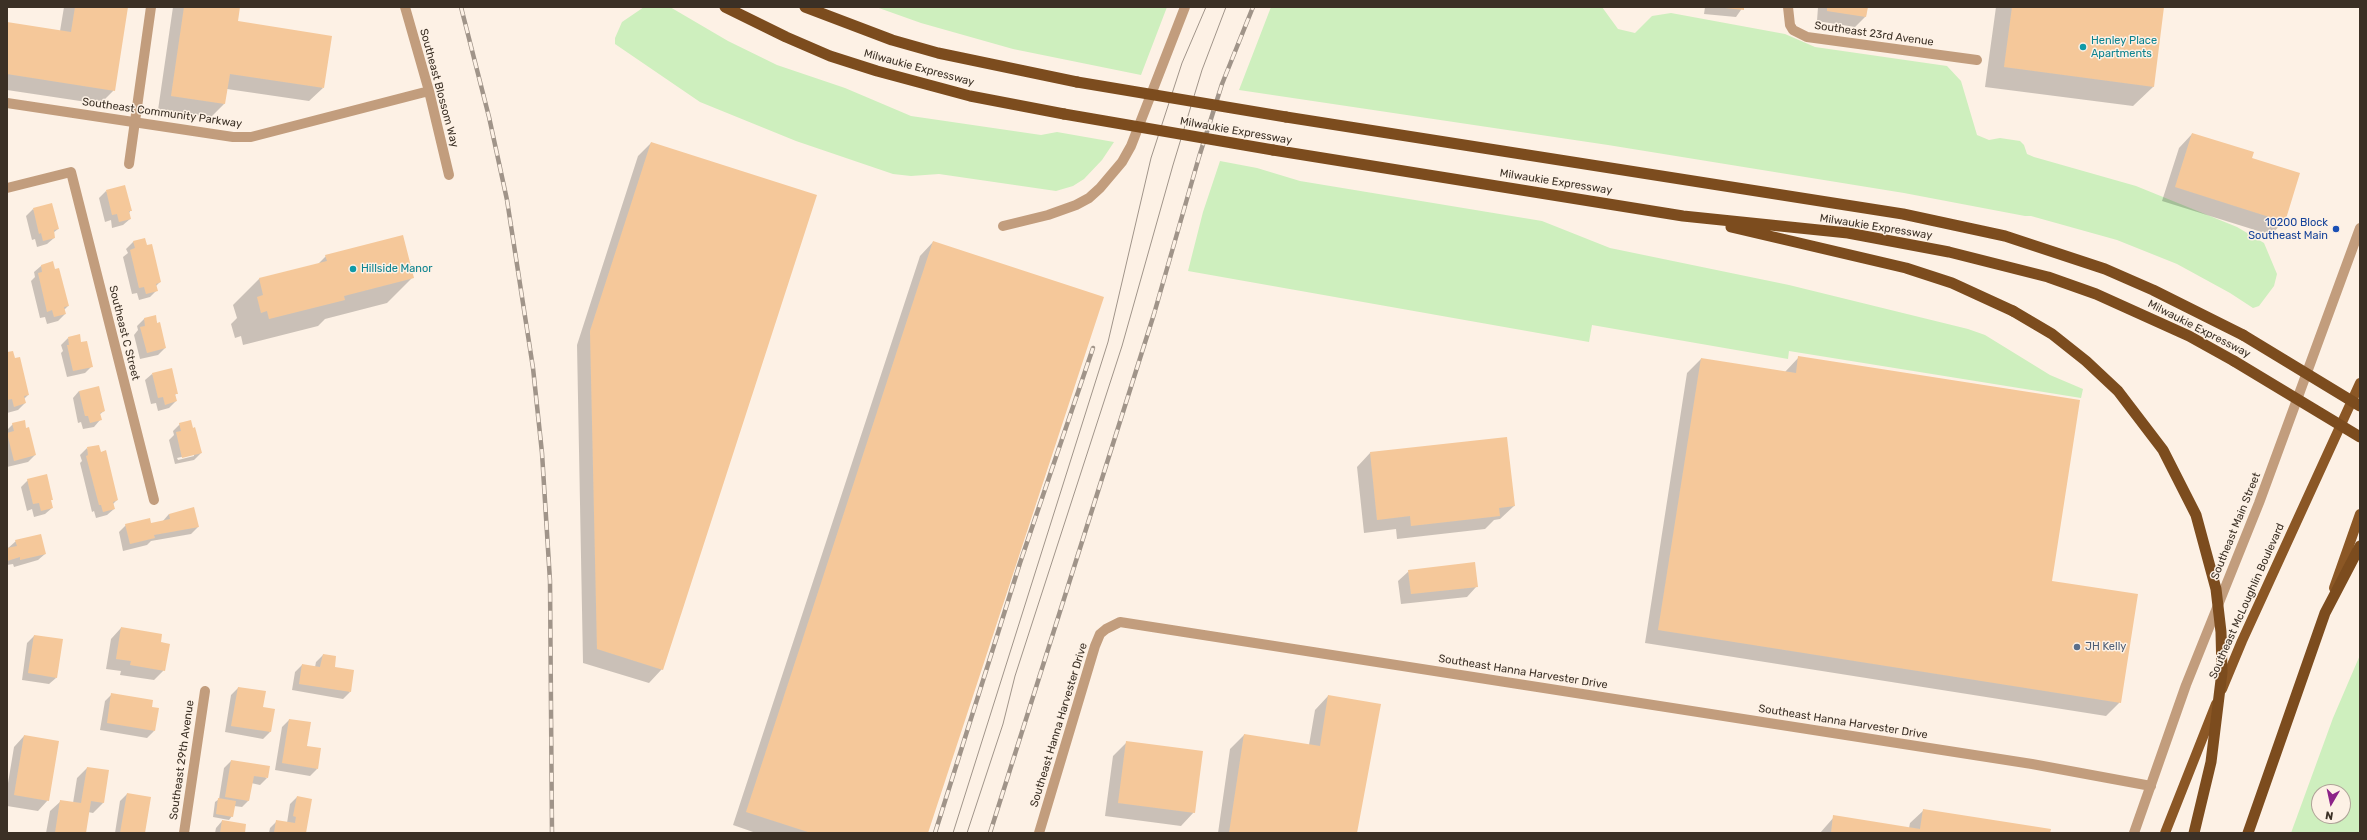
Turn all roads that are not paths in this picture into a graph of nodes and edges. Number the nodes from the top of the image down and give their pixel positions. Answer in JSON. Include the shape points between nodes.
{"nodes":[{"id":1,"x":151,"y":7,"type":"edge"},
{"id":2,"x":405,"y":7,"type":"edge"},
{"id":3,"x":725,"y":7,"type":"edge"},
{"id":4,"x":805,"y":7,"type":"edge"},
{"id":5,"x":1185,"y":7,"type":"edge"},
{"id":6,"x":1788,"y":7,"type":"edge"},
{"id":7,"x":1977,"y":60,"type":"dead end"},
{"id":8,"x":429,"y":91,"type":"junction"},
{"id":9,"x":7,"y":103,"type":"edge"},
{"id":10,"x":136,"y":122,"type":"junction"},
{"id":11,"x":129,"y":164,"type":"dead end"},
{"id":12,"x":449,"y":175,"type":"dead end"},
{"id":13,"x":7,"y":188,"type":"edge"},
{"id":14,"x":1683,"y":216,"type":"junction"},
{"id":15,"x":1003,"y":226,"type":"dead end"},
{"id":16,"x":2360,"y":229,"type":"edge"},
{"id":17,"x":2360,"y":383,"type":"edge"},
{"id":18,"x":2360,"y":406,"type":"edge"},
{"id":19,"x":2360,"y":437,"type":"edge"},
{"id":20,"x":154,"y":500,"type":"dead end"},
{"id":21,"x":2360,"y":514,"type":"edge"},
{"id":22,"x":2360,"y":546,"type":"edge"},
{"id":23,"x":2325,"y":613,"type":"junction"},
{"id":24,"x":205,"y":691,"type":"dead end"},
{"id":25,"x":2151,"y":786,"type":"junction"},
{"id":26,"x":184,"y":833,"type":"edge"},
{"id":27,"x":1039,"y":833,"type":"edge"},
{"id":28,"x":2134,"y":833,"type":"edge"},
{"id":29,"x":2165,"y":833,"type":"edge"},
{"id":30,"x":2194,"y":833,"type":"edge"},
{"id":31,"x":2248,"y":833,"type":"edge"}],
"edges":[{"from":1,"to":10,"type":"street"},
{"from":2,"to":8,"type":"street","name":"Southeast Blossom Way"},
{"from":3,"to":14,"type":"highway","name":"Milwaukie Expressway","bridge":true,"via":[[830,56],[970,96],[1273,150]]},
{"from":4,"to":18,"type":"highway","name":"Milwaukie Expressway","bridge":true,"via":[[879,35],[938,53],[1077,82],[1889,212],[2005,236],[2105,269],[2153,290],[2243,336]]},
{"from":5,"to":15,"type":"street","via":[[1131,146],[1122,162],[1089,198],[1054,213]]},
{"from":6,"to":7,"type":"street","name":"Southeast 23rd Avenue","via":[[1790,25],[1796,32],[1807,36]]},
{"from":8,"to":10,"type":"street","name":"Southeast Community Parkway","via":[[251,137],[234,137]]},
{"from":8,"to":12,"type":"street","name":"Southeast Blossom Way"},
{"from":9,"to":10,"type":"street","name":"Southeast Community Parkway"},
{"from":10,"to":11,"type":"street"},
{"from":13,"to":20,"type":"street","name":"Southeast C Street","via":[[71,172]]},
{"from":14,"to":19,"type":"highway","name":"Milwaukie Expressway","bridge":true,"via":[[1848,233],[1999,263],[2048,277],[2103,297],[2190,336]]},
{"from":14,"to":30,"type":"highway","bridge":true,"via":[[1906,268],[1952,283],[2013,311],[2052,334],[2118,391],[2163,450],[2196,516],[2216,589],[2222,672],[2211,762]]},
{"from":16,"to":25,"type":"street","name":"Southeast Main Street","via":[[2262,497],[2186,685]]},
{"from":17,"to":29,"type":"main road","name":"Southeast McLoughlin Boulevard","via":[[2242,641]]},
{"from":21,"to":23,"type":"main road"},
{"from":22,"to":23,"type":"highway"},
{"from":23,"to":31,"type":"highway"},
{"from":24,"to":26,"type":"street","name":"Southeast 29th Avenue"},
{"from":25,"to":27,"type":"street","name":"Southeast Hanna Harvester Drive","via":[[2018,761],[1120,622],[1106,629],[1098,640]]},
{"from":25,"to":28,"type":"street","name":"Southeast Main Street"}]}
